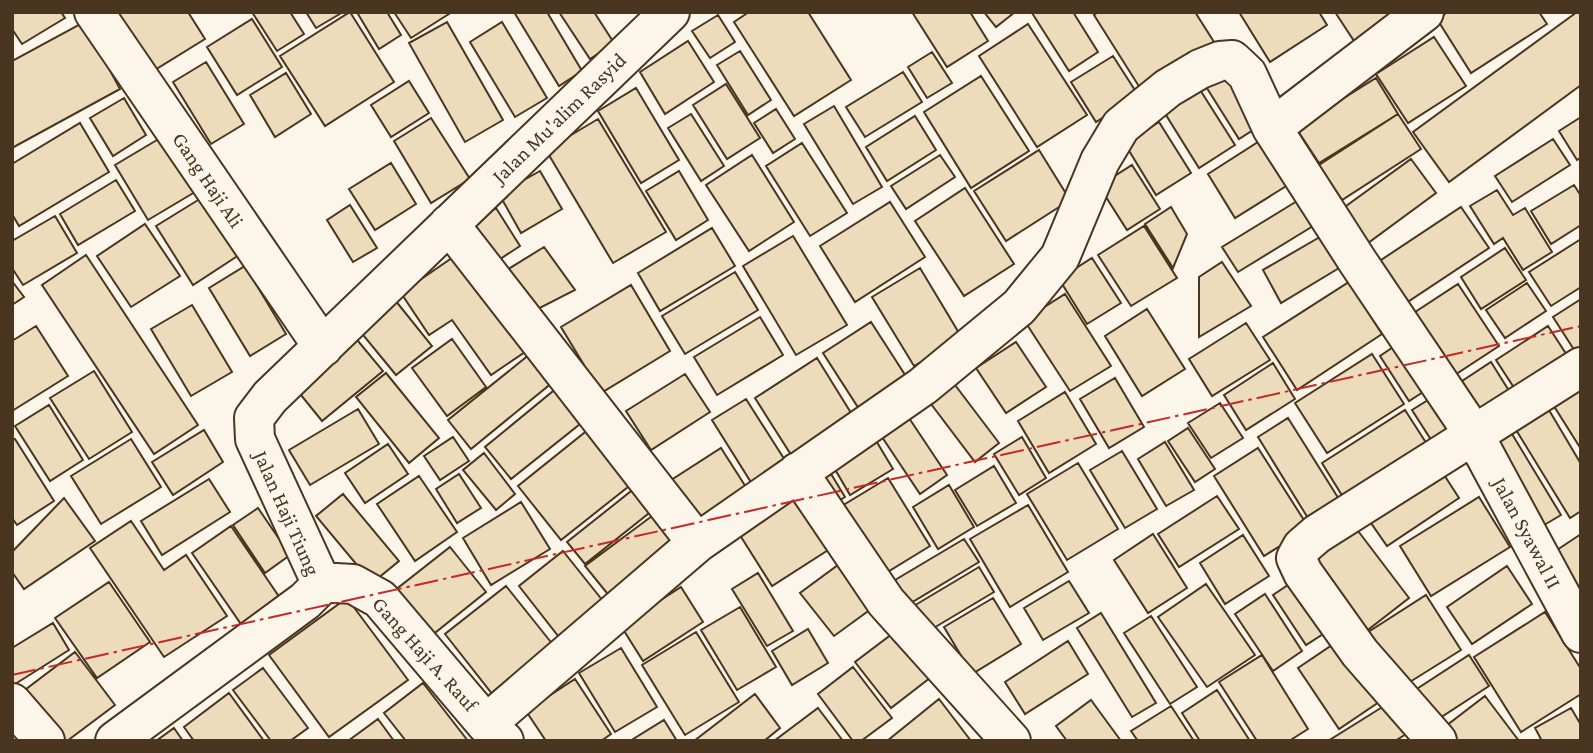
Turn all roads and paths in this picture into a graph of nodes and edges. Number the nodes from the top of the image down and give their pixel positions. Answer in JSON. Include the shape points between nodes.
{"nodes":[{"id":1,"x":94,"y":12,"type":"edge"},
{"id":2,"x":670,"y":12,"type":"edge"},
{"id":3,"x":1424,"y":12,"type":"edge"},
{"id":4,"x":1272,"y":128,"type":"junction"},
{"id":5,"x":449,"y":224,"type":"junction"},
{"id":6,"x":323,"y":347,"type":"junction"},
{"id":7,"x":1581,"y":367,"type":"edge"},
{"id":8,"x":1473,"y":433,"type":"junction"},
{"id":9,"x":799,"y":471,"type":"junction"},
{"id":10,"x":696,"y":543,"type":"junction"},
{"id":11,"x":319,"y":582,"type":"junction"},
{"id":12,"x":1581,"y":633,"type":"edge"},
{"id":13,"x":12,"y":703,"type":"edge"},
{"id":14,"x":495,"y":732,"type":"edge"},
{"id":15,"x":46,"y":741,"type":"edge"},
{"id":16,"x":115,"y":741,"type":"edge"},
{"id":17,"x":1011,"y":741,"type":"edge"},
{"id":18,"x":1437,"y":741,"type":"edge"}],
"edges":[{"from":1,"to":6,"type":"street","name":"Gang Haji Ali"},
{"from":2,"to":5,"type":"street","name":"Jalan Mu'alim Rasyid"},
{"from":3,"to":4,"type":"street"},
{"from":4,"to":8,"type":"street","name":"Jalan Syawal II"},
{"from":4,"to":9,"type":"street","name":"Jalan Syawal II","via":[[1247,74],[1232,60],[1210,65],[1168,88],[1121,126],[1060,257],[1019,307],[923,386]]},
{"from":5,"to":6,"type":"street","name":"Jalan Haji Tiung"},
{"from":5,"to":10,"type":"street"},
{"from":6,"to":11,"type":"street","name":"Jalan Haji Tiung","via":[[254,418],[255,439]]},
{"from":7,"to":8,"type":"street"},
{"from":8,"to":12,"type":"street","name":"Jalan Syawal II"},
{"from":8,"to":18,"type":"street","via":[[1317,534],[1296,558],[1360,653]]},
{"from":9,"to":10,"type":"street"},
{"from":9,"to":17,"type":"street","via":[[886,602]]},
{"from":10,"to":14,"type":"street"},
{"from":11,"to":14,"type":"street","name":"Gang Haji A. Rauf","via":[[353,584],[380,599]]},
{"from":11,"to":16,"type":"street","name":"Jalan Haji Tiung","via":[[305,601]]},
{"from":13,"to":15,"type":"street"}]}
